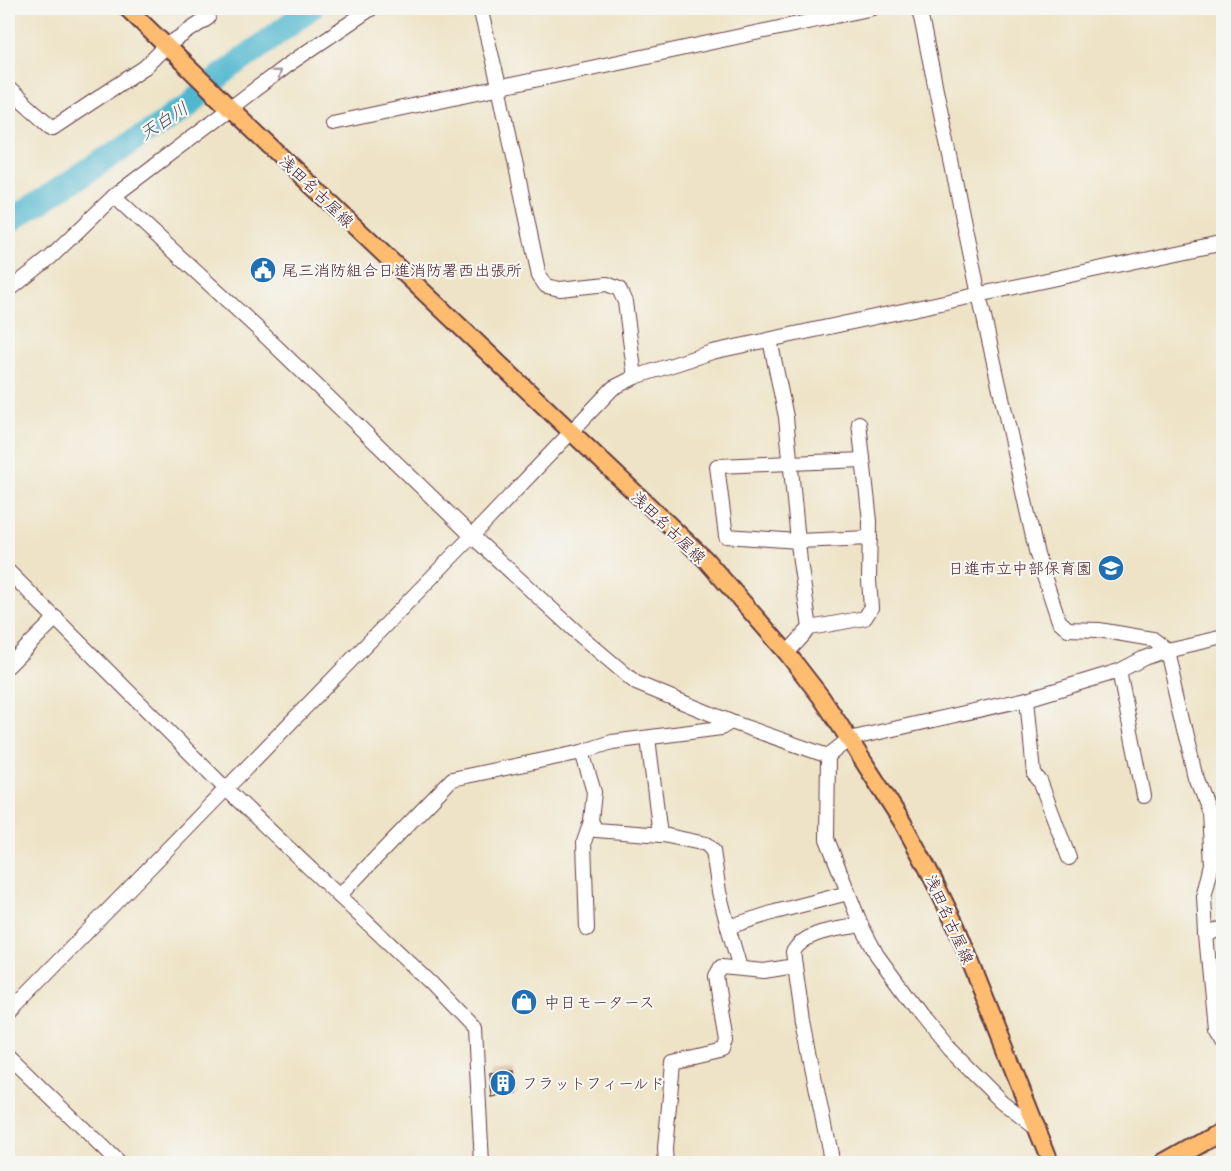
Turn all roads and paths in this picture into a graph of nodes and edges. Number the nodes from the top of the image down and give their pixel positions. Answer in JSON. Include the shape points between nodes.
{"nodes":[{"id":1,"x":128,"y":8,"type":"edge"},
{"id":2,"x":372,"y":8,"type":"edge"},
{"id":3,"x":480,"y":8,"type":"edge"},
{"id":4,"x":873,"y":8,"type":"edge"},
{"id":5,"x":919,"y":8,"type":"edge"},
{"id":6,"x":208,"y":18,"type":"dead end"},
{"id":7,"x":166,"y":46,"type":"junction"},
{"id":8,"x":499,"y":86,"type":"junction"},
{"id":9,"x":8,"y":88,"type":"edge"},
{"id":10,"x":231,"y":109,"type":"junction"},
{"id":11,"x":332,"y":123,"type":"dead end"},
{"id":12,"x":114,"y":196,"type":"junction"},
{"id":13,"x":1224,"y":242,"type":"edge"},
{"id":14,"x":8,"y":291,"type":"edge"},
{"id":15,"x":979,"y":295,"type":"junction"},
{"id":16,"x":770,"y":340,"type":"junction"},
{"id":17,"x":635,"y":376,"type":"junction"},
{"id":18,"x":859,"y":423,"type":"dead end"},
{"id":19,"x":570,"y":432,"type":"junction"},
{"id":20,"x":863,"y":460,"type":"junction"},
{"id":21,"x":790,"y":465,"type":"junction"},
{"id":22,"x":472,"y":536,"type":"junction"},
{"id":23,"x":870,"y":538,"type":"junction"},
{"id":24,"x":798,"y":541,"type":"junction"},
{"id":25,"x":8,"y":571,"type":"edge"},
{"id":26,"x":56,"y":618,"type":"junction"},
{"id":27,"x":810,"y":628,"type":"junction"},
{"id":28,"x":1224,"y":637,"type":"edge"},
{"id":29,"x":1166,"y":650,"type":"junction"},
{"id":30,"x":787,"y":653,"type":"junction"},
{"id":31,"x":8,"y":666,"type":"edge"},
{"id":32,"x":1119,"y":671,"type":"junction"},
{"id":33,"x":1027,"y":699,"type":"junction"},
{"id":34,"x":730,"y":722,"type":"junction"},
{"id":35,"x":648,"y":738,"type":"junction"},
{"id":36,"x":849,"y":739,"type":"junction"},
{"id":37,"x":582,"y":752,"type":"junction"},
{"id":38,"x":828,"y":756,"type":"junction"},
{"id":39,"x":225,"y":788,"type":"junction"},
{"id":40,"x":1144,"y":796,"type":"dead end"},
{"id":41,"x":591,"y":821,"type":"junction"},
{"id":42,"x":660,"y":835,"type":"junction"},
{"id":43,"x":1069,"y":858,"type":"dead end"},
{"id":44,"x":848,"y":893,"type":"junction"},
{"id":45,"x":339,"y":896,"type":"junction"},
{"id":46,"x":861,"y":925,"type":"junction"},
{"id":47,"x":728,"y":927,"type":"junction"},
{"id":48,"x":1224,"y":928,"type":"edge"},
{"id":49,"x":587,"y":929,"type":"dead end"},
{"id":50,"x":1206,"y":935,"type":"junction"},
{"id":51,"x":795,"y":966,"type":"junction"},
{"id":52,"x":740,"y":968,"type":"junction"},
{"id":53,"x":8,"y":1012,"type":"edge"},
{"id":54,"x":1219,"y":1026,"type":"edge"},
{"id":55,"x":1224,"y":1043,"type":"edge"},
{"id":56,"x":8,"y":1056,"type":"edge"},
{"id":57,"x":1038,"y":1130,"type":"junction"},
{"id":58,"x":1224,"y":1130,"type":"edge"},
{"id":59,"x":119,"y":1164,"type":"edge"},
{"id":60,"x":482,"y":1164,"type":"edge"},
{"id":61,"x":666,"y":1164,"type":"edge"},
{"id":62,"x":832,"y":1164,"type":"edge"},
{"id":63,"x":1050,"y":1164,"type":"edge"},
{"id":64,"x":1164,"y":1164,"type":"edge"}],
"edges":[{"from":1,"to":7,"type":"main road","name":"浅田名古屋線"},
{"from":10,"to":2,"type":"street","one_way":true},
{"from":3,"to":8,"type":"street"},
{"from":4,"to":8,"type":"street"},
{"from":5,"to":15,"type":"street"},
{"from":6,"to":7,"type":"street"},
{"from":7,"to":9,"type":"street","via":[[145,67],[54,128]]},
{"from":7,"to":10,"type":"main road","name":"浅田名古屋線"},
{"from":8,"to":11,"type":"street"},
{"from":8,"to":17,"type":"street","via":[[539,276],[546,286],[560,289],[607,284],[619,289],[625,302]]},
{"from":10,"to":12,"type":"street"},
{"from":10,"to":19,"type":"main road","name":"浅田名古屋線"},
{"from":12,"to":14,"type":"street","via":[[51,257]]},
{"from":12,"to":22,"type":"street"},
{"from":13,"to":15,"type":"street"},
{"from":15,"to":16,"type":"street"},
{"from":15,"to":29,"type":"street","via":[[1037,555],[1059,621],[1068,629],[1152,639]]},
{"from":16,"to":17,"type":"street","via":[[712,352]]},
{"from":16,"to":21,"type":"street","via":[[786,417]]},
{"from":17,"to":19,"type":"street","via":[[614,388]]},
{"from":18,"to":20,"type":"street"},
{"from":19,"to":22,"type":"street"},
{"from":19,"to":30,"type":"main road","name":"浅田名古屋線","via":[[705,559]]},
{"from":20,"to":21,"type":"street"},
{"from":20,"to":23,"type":"street"},
{"from":21,"to":24,"type":"street"},
{"from":21,"to":24,"type":"street","via":[[717,466],[726,536]]},
{"from":22,"to":34,"type":"street","via":[[636,683]]},
{"from":22,"to":39,"type":"street"},
{"from":23,"to":24,"type":"street"},
{"from":23,"to":27,"type":"street","via":[[871,608],[865,618]]},
{"from":24,"to":27,"type":"street"},
{"from":25,"to":26,"type":"street"},
{"from":26,"to":31,"type":"street"},
{"from":26,"to":39,"type":"street"},
{"from":27,"to":30,"type":"street"},
{"from":28,"to":29,"type":"street"},
{"from":29,"to":32,"type":"street"},
{"from":29,"to":50,"type":"street","via":[[1196,779],[1209,812],[1212,864],[1204,897]]},
{"from":30,"to":36,"type":"main road","name":"浅田名古屋線"},
{"from":32,"to":33,"type":"street"},
{"from":32,"to":40,"type":"street"},
{"from":33,"to":36,"type":"street"},
{"from":33,"to":43,"type":"street","via":[[1034,774]]},
{"from":34,"to":35,"type":"street","via":[[721,728]]},
{"from":34,"to":38,"type":"street"},
{"from":35,"to":37,"type":"street","via":[[612,742]]},
{"from":35,"to":42,"type":"street"},
{"from":36,"to":38,"type":"street"},
{"from":36,"to":57,"type":"main road","name":"浅田名古屋線","via":[[903,823],[957,928]]},
{"from":37,"to":41,"type":"street","via":[[594,792]]},
{"from":37,"to":45,"type":"street","via":[[452,779]]},
{"from":38,"to":44,"type":"street","via":[[827,839]]},
{"from":39,"to":45,"type":"street"},
{"from":39,"to":53,"type":"street"},
{"from":41,"to":42,"type":"street","via":[[596,830]]},
{"from":41,"to":49,"type":"street","via":[[584,842]]},
{"from":42,"to":47,"type":"street","via":[[706,844],[713,851]]},
{"from":44,"to":46,"type":"street"},
{"from":44,"to":47,"type":"street"},
{"from":45,"to":60,"type":"street","via":[[475,1029]]},
{"from":46,"to":51,"type":"street","via":[[809,936],[793,952]]},
{"from":46,"to":57,"type":"street","via":[[877,955],[949,1049],[1001,1101]]},
{"from":47,"to":52,"type":"street"},
{"from":48,"to":50,"type":"street"},
{"from":50,"to":54,"type":"street"},
{"from":51,"to":52,"type":"street","via":[[764,971]]},
{"from":51,"to":62,"type":"street"},
{"from":52,"to":61,"type":"street","via":[[721,967],[716,976],[726,1042],[723,1051],[674,1063]]},
{"from":54,"to":55,"type":"street"},
{"from":56,"to":59,"type":"street"},
{"from":57,"to":63,"type":"main road","name":"浅田名古屋線"},
{"from":58,"to":64,"type":"main road"}]}
